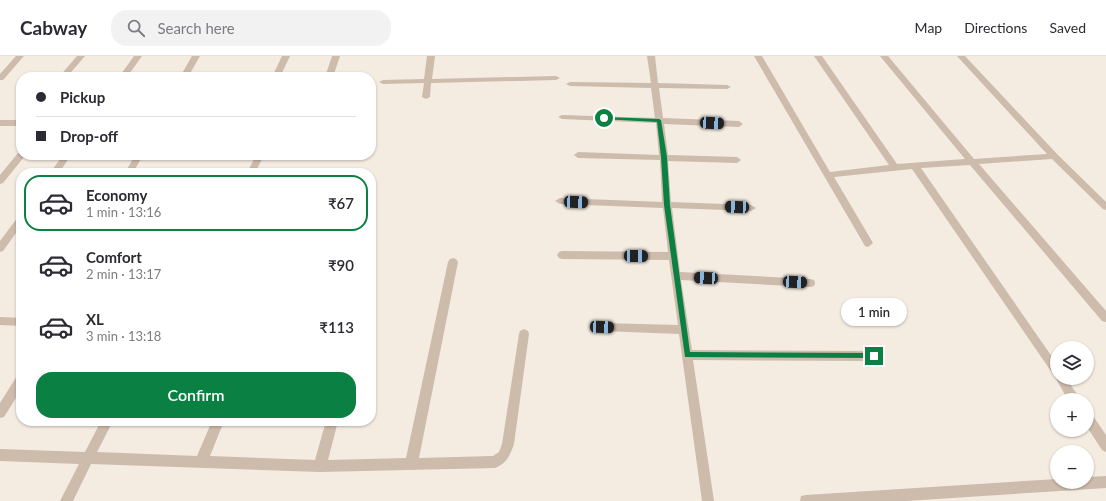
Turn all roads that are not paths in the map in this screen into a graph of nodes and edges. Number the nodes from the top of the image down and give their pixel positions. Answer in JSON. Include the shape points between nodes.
{"nodes":[{"id":1,"x":20,"y":56,"type":"edge"},
{"id":2,"x":81,"y":56,"type":"edge"},
{"id":3,"x":138,"y":56,"type":"edge"},
{"id":4,"x":196,"y":56,"type":"edge"},
{"id":5,"x":286,"y":56,"type":"edge"},
{"id":6,"x":336,"y":56,"type":"edge"},
{"id":7,"x":431,"y":56,"type":"edge"},
{"id":8,"x":651,"y":56,"type":"edge"},
{"id":9,"x":758,"y":56,"type":"edge"},
{"id":10,"x":818,"y":56,"type":"edge"},
{"id":11,"x":884,"y":56,"type":"edge"},
{"id":12,"x":961,"y":56,"type":"edge"},
{"id":13,"x":67,"y":72,"type":"edge"},
{"id":14,"x":127,"y":72,"type":"edge"},
{"id":15,"x":187,"y":72,"type":"edge"},
{"id":16,"x":278,"y":72,"type":"edge"},
{"id":17,"x":331,"y":72,"type":"edge"},
{"id":18,"x":0,"y":78,"type":"edge"},
{"id":19,"x":556,"y":78,"type":"dead end"},
{"id":20,"x":427,"y":81,"type":"junction"},
{"id":21,"x":382,"y":82,"type":"dead end"},
{"id":22,"x":570,"y":84,"type":"dead end"},
{"id":23,"x":655,"y":85,"type":"junction"},
{"id":24,"x":727,"y":87,"type":"dead end"},
{"id":25,"x":426,"y":97,"type":"dead end"},
{"id":26,"x":562,"y":117,"type":"dead end"},
{"id":27,"x":659,"y":120,"type":"junction"},
{"id":28,"x":16,"y":123,"type":"edge"},
{"id":29,"x":0,"y":124,"type":"edge"},
{"id":30,"x":739,"y":124,"type":"dead end"},
{"id":31,"x":578,"y":155,"type":"dead end"},
{"id":32,"x":1054,"y":156,"type":"junction"},
{"id":33,"x":664,"y":157,"type":"junction"},
{"id":34,"x":16,"y":160,"type":"edge"},
{"id":35,"x":737,"y":160,"type":"dead end"},
{"id":36,"x":972,"y":163,"type":"junction"},
{"id":37,"x":916,"y":166,"type":"junction"},
{"id":38,"x":895,"y":167,"type":"junction"},
{"id":39,"x":828,"y":175,"type":"junction"},
{"id":40,"x":0,"y":181,"type":"edge"},
{"id":41,"x":560,"y":202,"type":"dead end"},
{"id":42,"x":667,"y":205,"type":"junction"},
{"id":43,"x":1106,"y":207,"type":"edge"},
{"id":44,"x":751,"y":208,"type":"dead end"},
{"id":45,"x":16,"y":227,"type":"edge"},
{"id":46,"x":868,"y":243,"type":"dead end"},
{"id":47,"x":0,"y":248,"type":"edge"},
{"id":48,"x":562,"y":255,"type":"dead end"},
{"id":49,"x":673,"y":256,"type":"junction"},
{"id":50,"x":453,"y":262,"type":"dead end"},
{"id":51,"x":676,"y":276,"type":"junction"},
{"id":52,"x":810,"y":283,"type":"dead end"},
{"id":53,"x":1106,"y":318,"type":"edge"},
{"id":54,"x":0,"y":321,"type":"edge"},
{"id":55,"x":16,"y":322,"type":"edge"},
{"id":56,"x":602,"y":327,"type":"dead end"},
{"id":57,"x":684,"y":330,"type":"junction"},
{"id":58,"x":524,"y":334,"type":"dead end"},
{"id":59,"x":687,"y":355,"type":"junction"},
{"id":60,"x":874,"y":356,"type":"dead end"},
{"id":61,"x":1050,"y":363,"type":"edge"},
{"id":62,"x":16,"y":388,"type":"edge"},
{"id":63,"x":0,"y":413,"type":"edge"},
{"id":64,"x":104,"y":426,"type":"edge"},
{"id":65,"x":216,"y":426,"type":"edge"},
{"id":66,"x":331,"y":426,"type":"edge"},
{"id":67,"x":1094,"y":428,"type":"edge"},
{"id":68,"x":1106,"y":446,"type":"edge"},
{"id":69,"x":0,"y":455,"type":"edge"},
{"id":70,"x":88,"y":459,"type":"junction"},
{"id":71,"x":201,"y":462,"type":"junction"},
{"id":72,"x":411,"y":465,"type":"junction"},
{"id":73,"x":320,"y":466,"type":"junction"},
{"id":74,"x":1106,"y":482,"type":"edge"},
{"id":75,"x":66,"y":501,"type":"edge"},
{"id":76,"x":708,"y":501,"type":"edge"},
{"id":77,"x":806,"y":501,"type":"edge"}],
"edges":[{"from":1,"to":18,"type":"street"},
{"from":2,"to":13,"type":"street"},
{"from":3,"to":14,"type":"street"},
{"from":4,"to":15,"type":"street"},
{"from":5,"to":16,"type":"street"},
{"from":6,"to":17,"type":"street"},
{"from":7,"to":20,"type":"street"},
{"from":8,"to":23,"type":"street"},
{"from":9,"to":39,"type":"street"},
{"from":10,"to":38,"type":"street"},
{"from":11,"to":36,"type":"street"},
{"from":12,"to":32,"type":"street"},
{"from":19,"to":20,"type":"street"},
{"from":20,"to":21,"type":"street"},
{"from":20,"to":25,"type":"street"},
{"from":22,"to":23,"type":"street"},
{"from":23,"to":24,"type":"street"},
{"from":23,"to":27,"type":"street"},
{"from":26,"to":27,"type":"street"},
{"from":27,"to":30,"type":"street"},
{"from":27,"to":33,"type":"street"},
{"from":28,"to":29,"type":"street"},
{"from":31,"to":33,"type":"street"},
{"from":32,"to":36,"type":"street"},
{"from":32,"to":43,"type":"street"},
{"from":33,"to":35,"type":"street"},
{"from":33,"to":42,"type":"street"},
{"from":34,"to":40,"type":"street"},
{"from":36,"to":37,"type":"street"},
{"from":36,"to":53,"type":"street"},
{"from":37,"to":38,"type":"street"},
{"from":37,"to":61,"type":"street"},
{"from":38,"to":39,"type":"street"},
{"from":39,"to":46,"type":"street"},
{"from":41,"to":42,"type":"street"},
{"from":42,"to":44,"type":"street"},
{"from":42,"to":49,"type":"street"},
{"from":45,"to":47,"type":"street"},
{"from":48,"to":49,"type":"street"},
{"from":49,"to":51,"type":"street"},
{"from":50,"to":72,"type":"street"},
{"from":51,"to":52,"type":"street"},
{"from":51,"to":57,"type":"street"},
{"from":54,"to":55,"type":"street"},
{"from":56,"to":57,"type":"street"},
{"from":57,"to":59,"type":"street"},
{"from":58,"to":72,"type":"street","via":[[508,444],[500,459],[490,464]]},
{"from":59,"to":60,"type":"street"},
{"from":59,"to":76,"type":"street"},
{"from":62,"to":63,"type":"street"},
{"from":64,"to":70,"type":"street"},
{"from":65,"to":71,"type":"street"},
{"from":66,"to":73,"type":"street"},
{"from":67,"to":68,"type":"street"},
{"from":69,"to":70,"type":"street"},
{"from":70,"to":71,"type":"street"},
{"from":70,"to":75,"type":"street"},
{"from":71,"to":73,"type":"street"},
{"from":72,"to":73,"type":"street"},
{"from":74,"to":77,"type":"street"}]}
